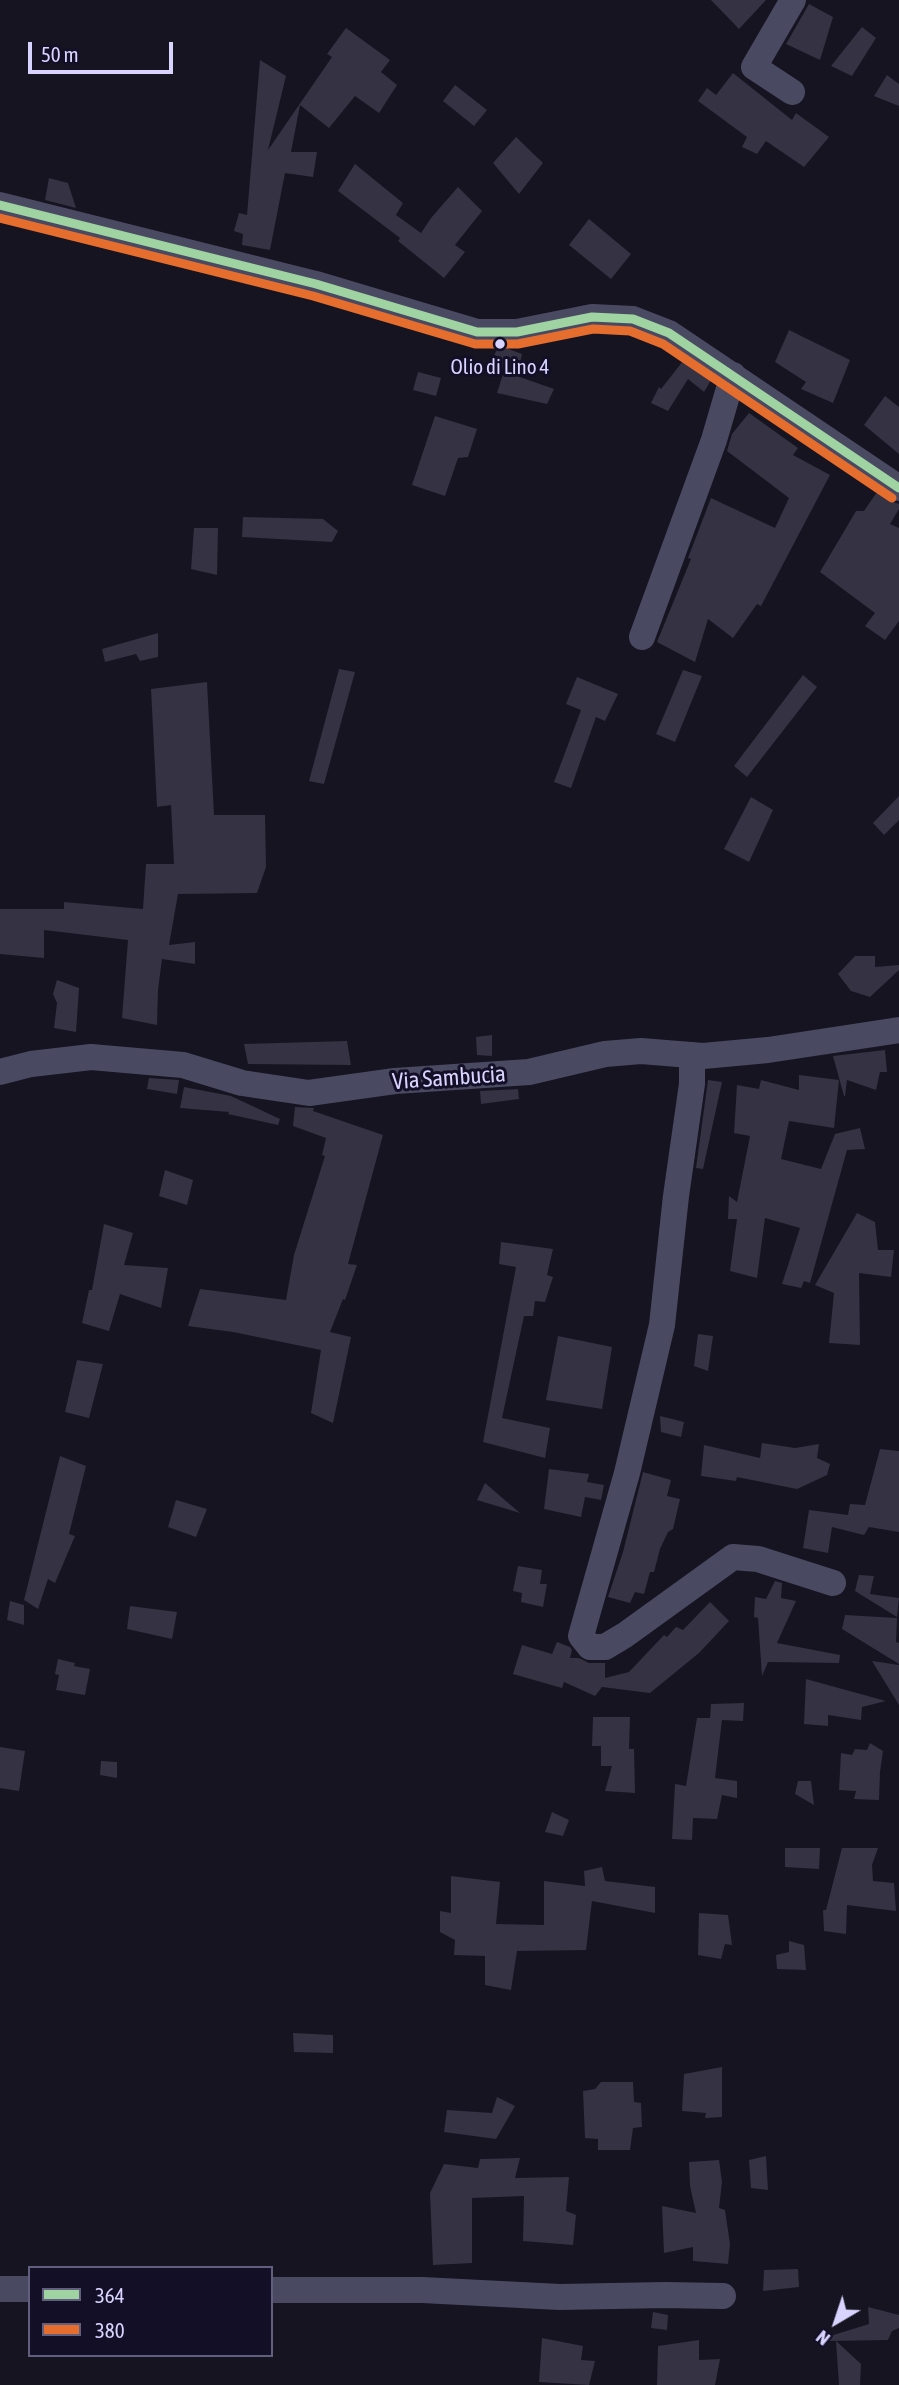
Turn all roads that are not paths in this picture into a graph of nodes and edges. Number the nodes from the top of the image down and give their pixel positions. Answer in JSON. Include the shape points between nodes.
{"nodes":[{"id":1,"x":793,"y":0,"type":"edge"},
{"id":2,"x":792,"y":92,"type":"dead end"},
{"id":3,"x":0,"y":205,"type":"edge"},
{"id":4,"x":733,"y":375,"type":"junction"},
{"id":5,"x":899,"y":488,"type":"edge"},
{"id":6,"x":642,"y":637,"type":"dead end"},
{"id":7,"x":899,"y":1030,"type":"edge"},
{"id":8,"x":692,"y":1055,"type":"junction"},
{"id":9,"x":0,"y":1072,"type":"edge"},
{"id":10,"x":833,"y":1583,"type":"dead end"},
{"id":11,"x":0,"y":2289,"type":"edge"},
{"id":12,"x":28,"y":2289,"type":"edge"},
{"id":13,"x":273,"y":2290,"type":"edge"},
{"id":14,"x":723,"y":2296,"type":"dead end"}],
"edges":[{"from":1,"to":2,"type":"street","via":[[754,67]]},
{"from":3,"to":4,"type":"street","via":[[316,284],[477,332],[517,332],[592,317],[633,319],[669,333]]},
{"from":4,"to":5,"type":"street"},
{"from":4,"to":6,"type":"street"},
{"from":7,"to":8,"type":"street","name":"Via Sambucia","via":[[768,1051]]},
{"from":8,"to":9,"type":"street","name":"Via Sambucia","via":[[605,1054],[529,1072],[395,1081],[309,1093],[242,1083],[184,1065],[91,1057]]},
{"from":8,"to":10,"type":"street","via":[[662,1325],[627,1474],[581,1636],[590,1647],[605,1647],[733,1557],[758,1559]]},
{"from":11,"to":12,"type":"street"},
{"from":13,"to":14,"type":"street"}]}
